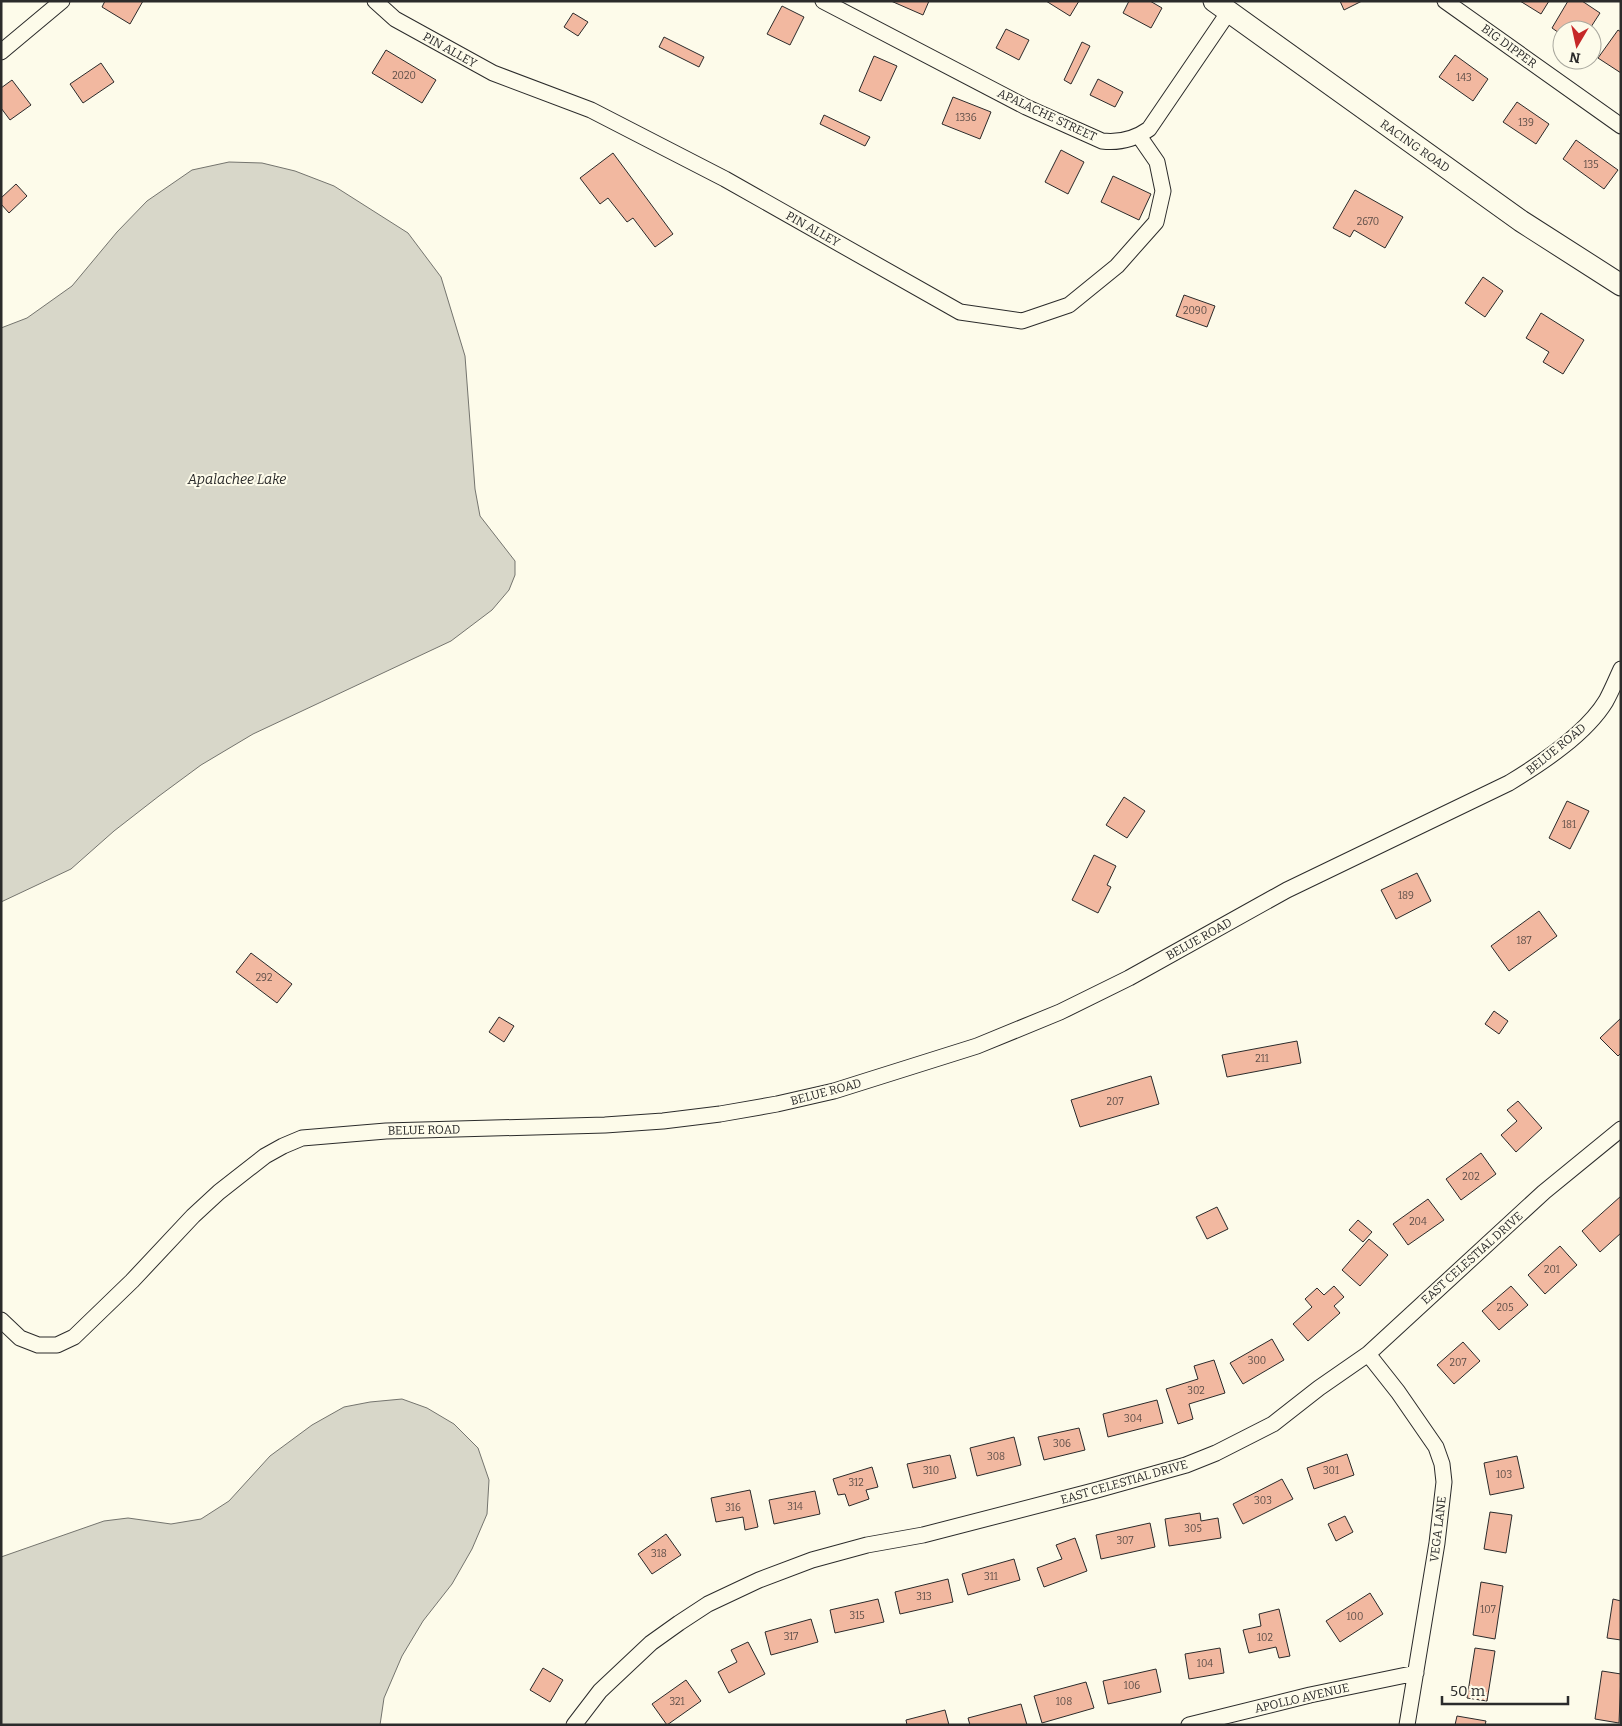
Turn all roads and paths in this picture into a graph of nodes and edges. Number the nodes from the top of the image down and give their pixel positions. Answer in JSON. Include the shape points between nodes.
{"nodes":[{"id":1,"x":62,"y":1,"type":"edge"},
{"id":2,"x":376,"y":1,"type":"edge"},
{"id":3,"x":822,"y":1,"type":"edge"},
{"id":4,"x":1445,"y":1,"type":"edge"},
{"id":5,"x":1221,"y":7,"type":"edge"},
{"id":6,"x":1,"y":52,"type":"edge"},
{"id":7,"x":1621,"y":126,"type":"edge"},
{"id":8,"x":1139,"y":136,"type":"junction"},
{"id":9,"x":1621,"y":285,"type":"edge"},
{"id":10,"x":1621,"y":669,"type":"edge"},
{"id":11,"x":1620,"y":1130,"type":"edge"},
{"id":12,"x":1,"y":1320,"type":"edge"},
{"id":13,"x":1368,"y":1354,"type":"junction"},
{"id":14,"x":1416,"y":1673,"type":"junction"},
{"id":15,"x":574,"y":1725,"type":"edge"},
{"id":16,"x":1189,"y":1725,"type":"edge"},
{"id":17,"x":1407,"y":1725,"type":"edge"}],
"edges":[{"from":1,"to":6,"type":"street"},
{"from":2,"to":8,"type":"street","name":"PIN ALLEY","via":[[394,19],[493,73],[591,110],[725,180],[960,312],[1022,321],[1069,305],[1117,266],[1156,222],[1163,191],[1156,162]]},
{"from":3,"to":8,"type":"street","name":"APALACHE STREET","via":[[1026,107],[1102,141],[1115,143]]},
{"from":4,"to":7,"type":"street","name":"BIG DIPPER"},
{"from":5,"to":8,"type":"street","name":"APALACHE STREET","via":[[1149,129]]},
{"from":5,"to":9,"type":"street","name":"RACING ROAD","via":[[1522,221]]},
{"from":10,"to":12,"type":"street","name":"BELUE ROAD","via":[[1593,718],[1562,747],[1509,783],[1287,890],[1129,978],[1033,1024],[977,1046],[834,1091],[720,1114],[605,1125],[394,1130],[302,1138],[265,1156],[220,1192],[74,1337],[57,1345],[38,1345],[20,1338]]},
{"from":11,"to":13,"type":"street","name":"EAST CELESTIAL DRIVE","via":[[1544,1192]]},
{"from":13,"to":14,"type":"street","name":"VEGA LANE","via":[[1436,1447],[1442,1464],[1444,1482],[1437,1543]]},
{"from":13,"to":15,"type":"street","name":"EAST CELESTIAL DRIVE","via":[[1273,1424],[1245,1440],[1186,1465],[923,1535],[867,1545],[812,1560],[759,1580],[708,1604],[650,1643],[600,1691]]},
{"from":14,"to":16,"type":"street","name":"APOLLO AVENUE"},
{"from":14,"to":17,"type":"street","name":"VEGA LANE"}]}
